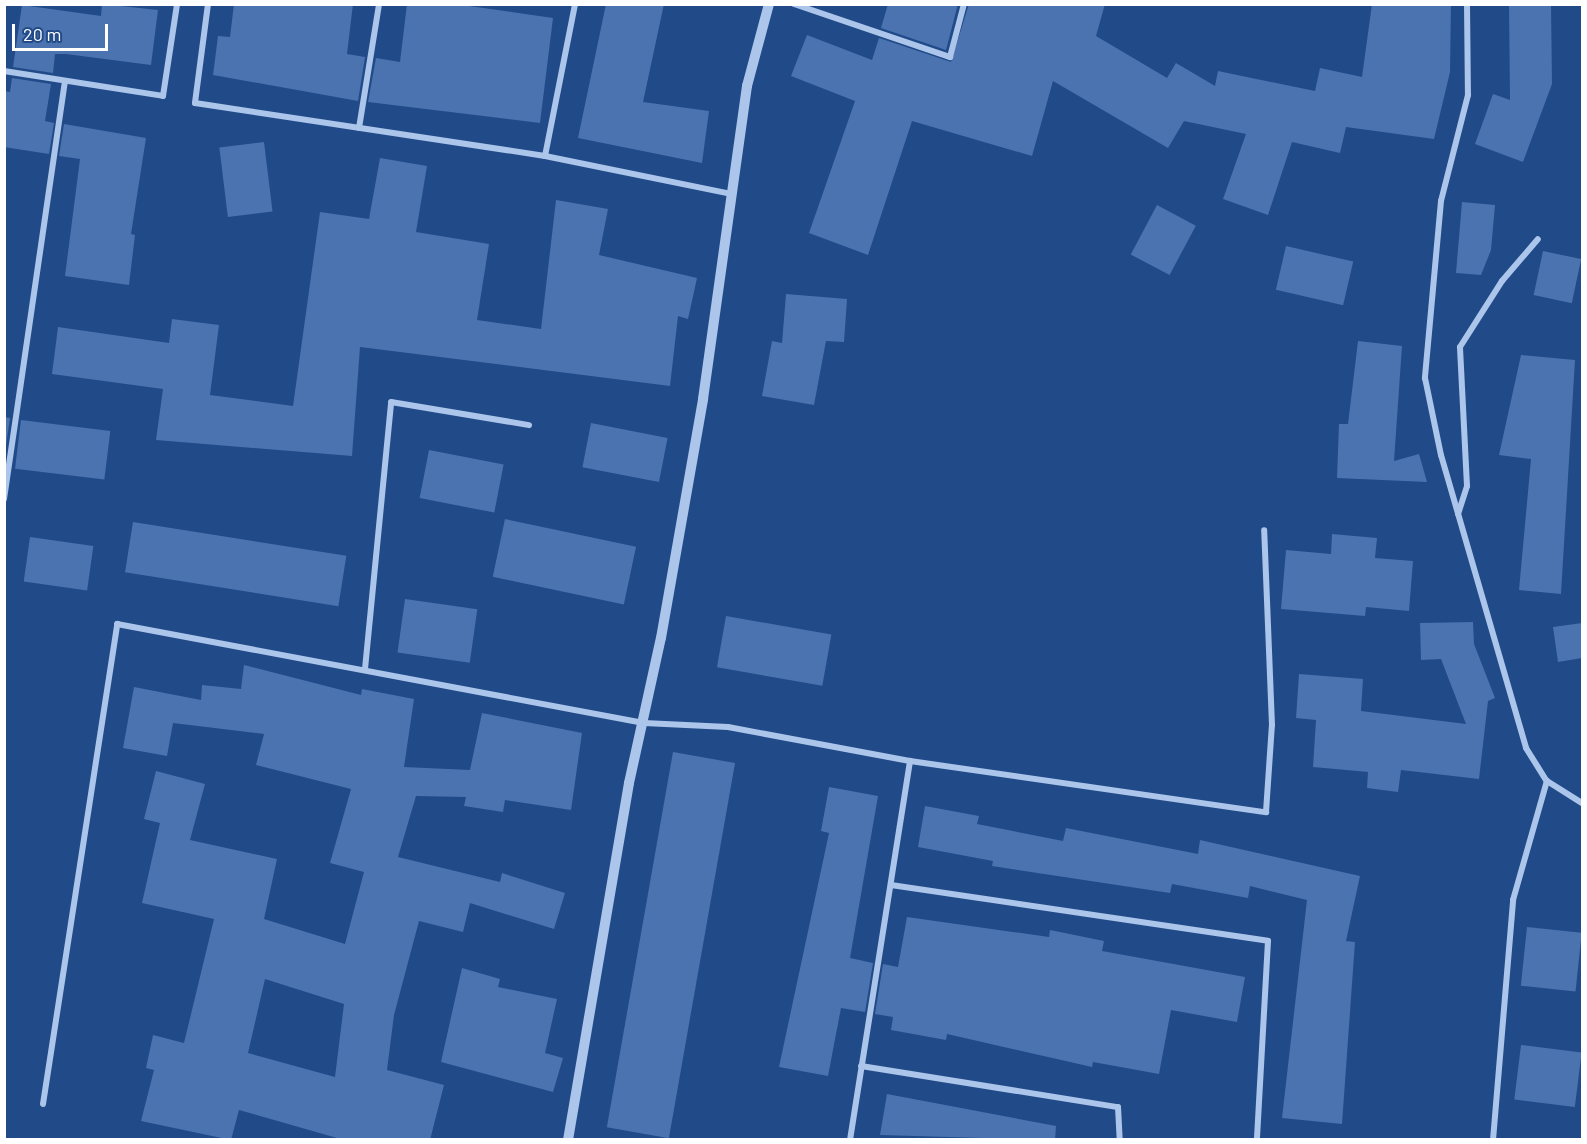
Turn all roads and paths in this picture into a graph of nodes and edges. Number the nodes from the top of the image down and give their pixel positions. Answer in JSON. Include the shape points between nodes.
{"nodes":[{"id":1,"x":177,"y":4,"type":"edge"},
{"id":2,"x":208,"y":4,"type":"edge"},
{"id":3,"x":380,"y":4,"type":"edge"},
{"id":4,"x":575,"y":4,"type":"edge"},
{"id":5,"x":769,"y":4,"type":"edge"},
{"id":6,"x":794,"y":4,"type":"edge"},
{"id":7,"x":964,"y":4,"type":"edge"},
{"id":8,"x":1467,"y":4,"type":"edge"},
{"id":9,"x":4,"y":71,"type":"edge"},
{"id":10,"x":65,"y":81,"type":"junction"},
{"id":11,"x":360,"y":128,"type":"junction"},
{"id":12,"x":545,"y":156,"type":"junction"},
{"id":13,"x":735,"y":195,"type":"junction"},
{"id":14,"x":1538,"y":239,"type":"dead end"},
{"id":15,"x":529,"y":425,"type":"dead end"},
{"id":16,"x":4,"y":499,"type":"edge"},
{"id":17,"x":1458,"y":514,"type":"junction"},
{"id":18,"x":1264,"y":530,"type":"dead end"},
{"id":19,"x":365,"y":669,"type":"junction"},
{"id":20,"x":644,"y":723,"type":"junction"},
{"id":21,"x":910,"y":761,"type":"junction"},
{"id":22,"x":1548,"y":781,"type":"junction"},
{"id":23,"x":1582,"y":803,"type":"edge"},
{"id":24,"x":891,"y":885,"type":"junction"},
{"id":25,"x":861,"y":1066,"type":"junction"},
{"id":26,"x":43,"y":1104,"type":"dead end"},
{"id":27,"x":568,"y":1140,"type":"edge"},
{"id":28,"x":850,"y":1140,"type":"edge"},
{"id":29,"x":1120,"y":1140,"type":"edge"},
{"id":30,"x":1257,"y":1140,"type":"edge"},
{"id":31,"x":1492,"y":1140,"type":"edge"}],
"edges":[{"from":1,"to":10,"type":"street","via":[[163,96]]},
{"from":2,"to":11,"type":"street","via":[[195,103]]},
{"from":3,"to":11,"type":"street"},
{"from":4,"to":12,"type":"street"},
{"from":5,"to":13,"type":"street","via":[[747,86]]},
{"from":6,"to":7,"type":"street","via":[[950,57]]},
{"from":8,"to":17,"type":"street","via":[[1468,95],[1441,201],[1425,378]]},
{"from":9,"to":10,"type":"street"},
{"from":10,"to":16,"type":"street"},
{"from":11,"to":12,"type":"street"},
{"from":12,"to":13,"type":"street"},
{"from":13,"to":20,"type":"street"},
{"from":14,"to":17,"type":"street","via":[[1502,281],[1460,347],[1467,486]]},
{"from":15,"to":19,"type":"street","via":[[391,402]]},
{"from":17,"to":22,"type":"street","via":[[1526,748]]},
{"from":18,"to":21,"type":"street","via":[[1272,725],[1266,812]]},
{"from":19,"to":20,"type":"street"},
{"from":19,"to":26,"type":"street","via":[[117,624]]},
{"from":20,"to":21,"type":"street","via":[[728,727]]},
{"from":20,"to":27,"type":"street","via":[[629,783]]},
{"from":21,"to":24,"type":"street"},
{"from":22,"to":23,"type":"street"},
{"from":22,"to":31,"type":"street","via":[[1513,900]]},
{"from":24,"to":25,"type":"street"},
{"from":24,"to":30,"type":"street","via":[[1268,941]]},
{"from":25,"to":28,"type":"street"},
{"from":25,"to":29,"type":"street","via":[[1118,1107]]}]}
